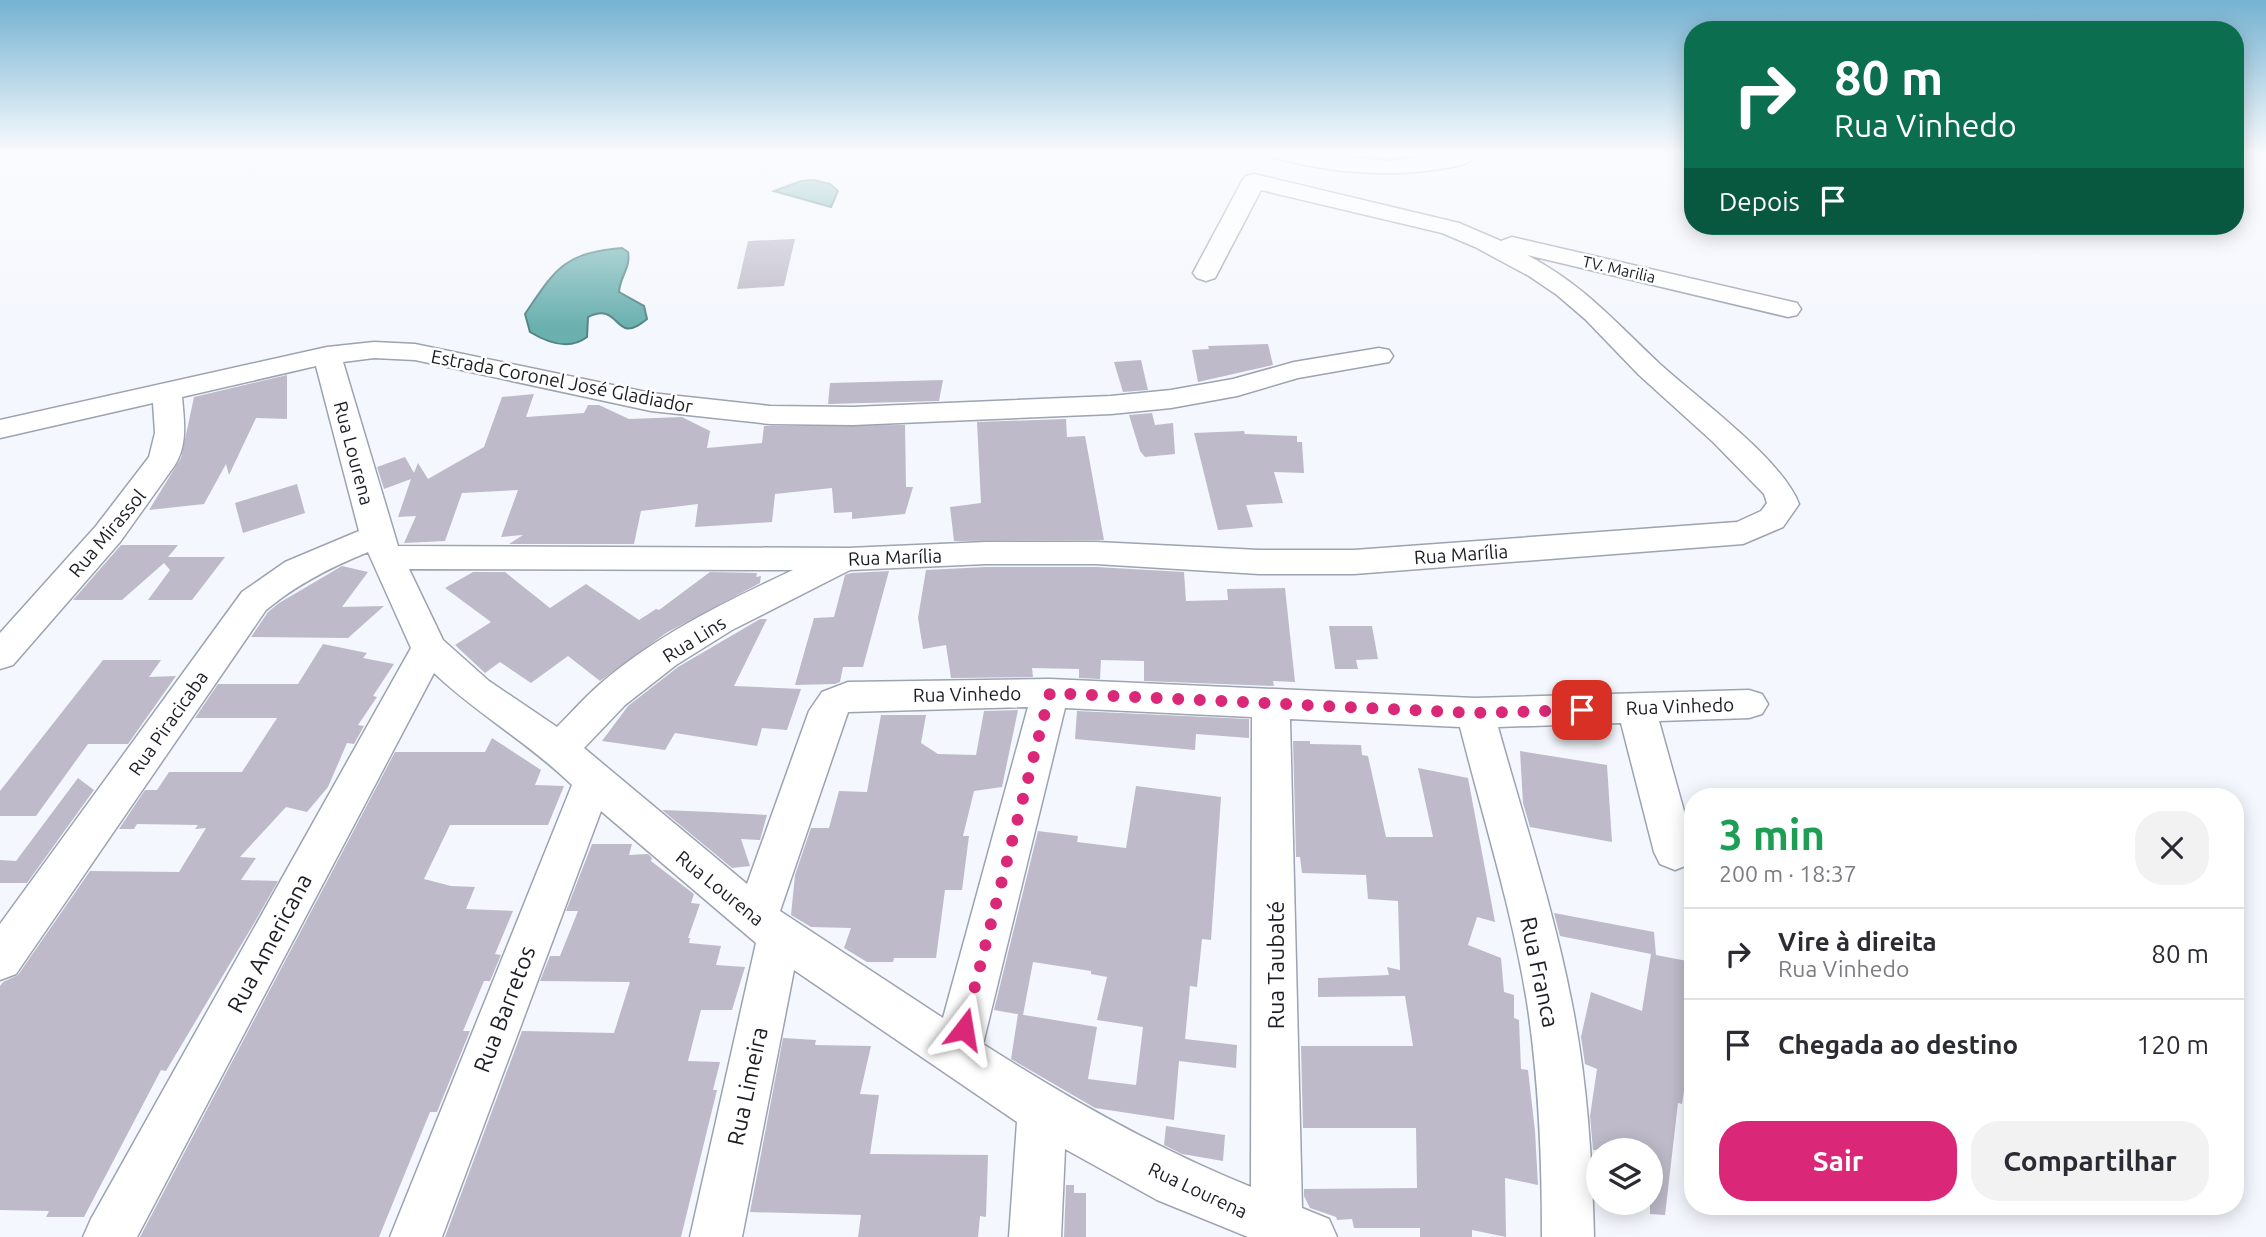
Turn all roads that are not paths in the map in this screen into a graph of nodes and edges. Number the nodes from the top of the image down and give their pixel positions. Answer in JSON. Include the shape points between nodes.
{"nodes":[{"id":1,"x":1237,"y":211,"type":"edge"},
{"id":2,"x":1393,"y":211,"type":"edge"},
{"id":3,"x":1450,"y":228,"type":"junction"},
{"id":4,"x":1206,"y":272,"type":"dead end"},
{"id":5,"x":1788,"y":309,"type":"dead end"},
{"id":6,"x":327,"y":355,"type":"junction"},
{"id":7,"x":1379,"y":356,"type":"dead end"},
{"id":8,"x":167,"y":390,"type":"junction"},
{"id":9,"x":0,"y":429,"type":"edge"},
{"id":10,"x":381,"y":547,"type":"junction"},
{"id":11,"x":848,"y":559,"type":"junction"},
{"id":12,"x":429,"y":648,"type":"junction"},
{"id":13,"x":0,"y":656,"type":"edge"},
{"id":14,"x":1050,"y":693,"type":"junction"},
{"id":15,"x":1271,"y":704,"type":"junction"},
{"id":16,"x":1749,"y":704,"type":"dead end"},
{"id":17,"x":1636,"y":708,"type":"junction"},
{"id":18,"x":1475,"y":713,"type":"junction"},
{"id":19,"x":560,"y":749,"type":"junction"},
{"id":20,"x":593,"y":781,"type":"junction"},
{"id":21,"x":1675,"y":852,"type":"dead end"},
{"id":22,"x":767,"y":927,"type":"junction"},
{"id":23,"x":0,"y":960,"type":"edge"},
{"id":24,"x":957,"y":1055,"type":"junction"},
{"id":25,"x":1042,"y":1110,"type":"junction"},
{"id":26,"x":1294,"y":1231,"type":"edge"},
{"id":27,"x":109,"y":1237,"type":"edge"},
{"id":28,"x":416,"y":1237,"type":"edge"},
{"id":29,"x":716,"y":1237,"type":"edge"},
{"id":30,"x":1035,"y":1237,"type":"edge"},
{"id":31,"x":1568,"y":1237,"type":"edge"}],
"edges":[{"from":1,"to":4,"type":"street","name":"Rua Marília"},
{"from":2,"to":3,"type":"street","name":"Rua Marília"},
{"from":3,"to":5,"type":"street","name":"TV. Marilia"},
{"from":3,"to":11,"type":"street","name":"Rua Marília","via":[[1538,271],[1594,313],[1778,490],[1783,504],[1772,519],[1743,533],[1702,538],[1354,562],[1096,553]]},
{"from":6,"to":7,"type":"street","name":"Estrada Coronel José Gladiador","via":[[415,352],[651,402],[770,415],[853,416],[1171,399]]},
{"from":6,"to":8,"type":"street","name":"Estrada Coronel José Gladiador"},
{"from":6,"to":10,"type":"street","name":"Rua Lourena"},
{"from":8,"to":9,"type":"street","name":"Estrada Coronel José Gladiador"},
{"from":8,"to":13,"type":"street","name":"Rua Mirassol","via":[[170,433],[164,458],[150,481]]},
{"from":10,"to":11,"type":"street","name":"Rua Marília"},
{"from":10,"to":12,"type":"street","name":"Rua Lourena"},
{"from":10,"to":23,"type":"street","name":"Rua Piracicaba","via":[[298,567],[254,601]]},
{"from":11,"to":19,"type":"street","name":"Rua Lins","via":[[763,597],[698,635],[612,696]]},
{"from":12,"to":19,"type":"street","name":"Rua Lourena","via":[[476,691]]},
{"from":12,"to":27,"type":"street","name":"Rua Americana"},
{"from":14,"to":15,"type":"street","name":"Rua Vinhedo"},
{"from":14,"to":22,"type":"street","name":"Rua Vinhedo","via":[[865,695],[835,702],[828,711]]},
{"from":14,"to":24,"type":"street"},
{"from":15,"to":18,"type":"street","name":"Rua Vinhedo"},
{"from":15,"to":26,"type":"street","name":"Rua Taubaté"},
{"from":16,"to":17,"type":"street","name":"Rua Vinhedo"},
{"from":17,"to":18,"type":"street","name":"Rua Vinhedo"},
{"from":17,"to":21,"type":"street"},
{"from":18,"to":31,"type":"street","name":"Rua Franca","via":[[1542,968],[1567,1149]]},
{"from":19,"to":20,"type":"street","name":"Rua Lourena"},
{"from":20,"to":22,"type":"street","name":"Rua Lourena"},
{"from":20,"to":28,"type":"street","name":"Rua Barretos"},
{"from":22,"to":24,"type":"street","name":"Rua Lourena"},
{"from":22,"to":29,"type":"street","name":"Rua Limeira"},
{"from":24,"to":25,"type":"street","name":"Rua Lourena"},
{"from":25,"to":26,"type":"street","name":"Rua Lourena","via":[[1175,1182]]},
{"from":25,"to":30,"type":"street"}]}
